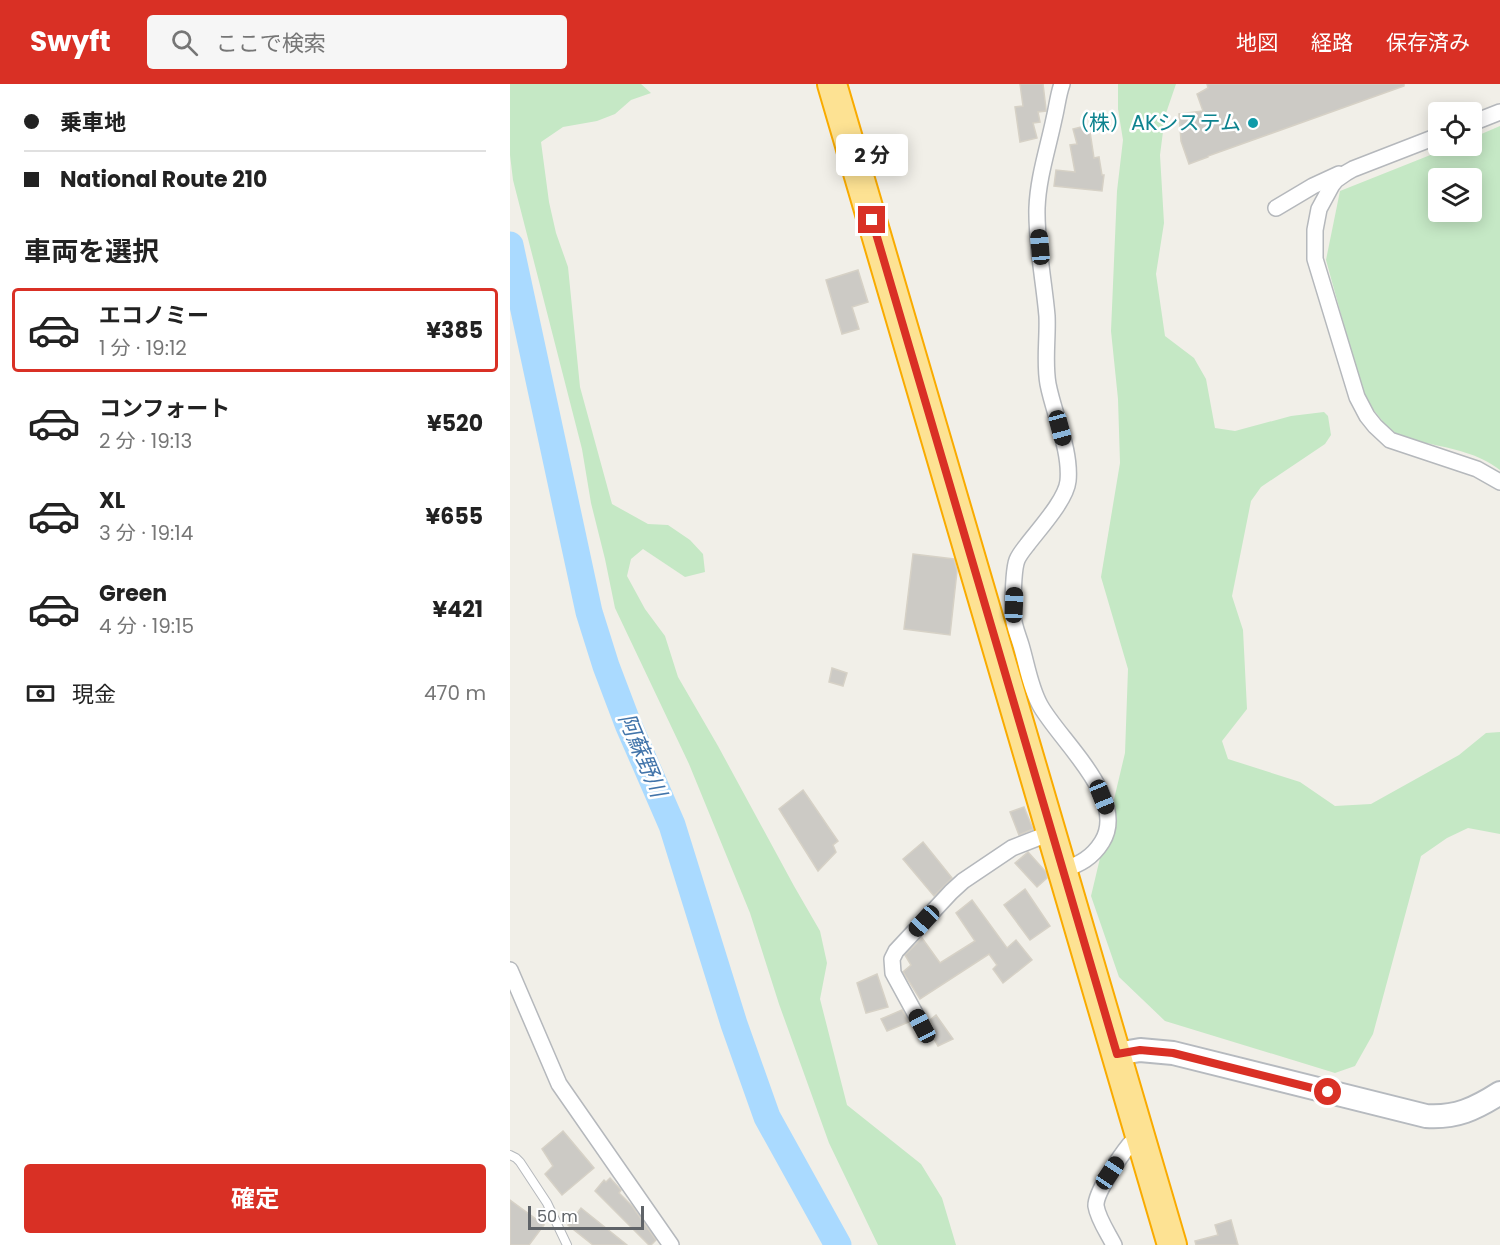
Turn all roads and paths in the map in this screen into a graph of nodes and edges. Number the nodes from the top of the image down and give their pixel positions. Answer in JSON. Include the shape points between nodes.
{"nodes":[{"id":1,"x":832,"y":84,"type":"edge"},
{"id":2,"x":1062,"y":84,"type":"edge"},
{"id":3,"x":1500,"y":112,"type":"edge"},
{"id":4,"x":1482,"y":119,"type":"edge"},
{"id":5,"x":1428,"y":140,"type":"edge"},
{"id":6,"x":1353,"y":169,"type":"junction"},
{"id":7,"x":1276,"y":207,"type":"dead end"},
{"id":8,"x":1500,"y":482,"type":"edge"},
{"id":9,"x":1053,"y":835,"type":"junction"},
{"id":10,"x":1063,"y":870,"type":"junction"},
{"id":11,"x":510,"y":970,"type":"edge"},
{"id":12,"x":922,"y":1026,"type":"dead end"},
{"id":13,"x":1117,"y":1054,"type":"junction"},
{"id":14,"x":1500,"y":1093,"type":"edge"},
{"id":15,"x":1141,"y":1135,"type":"junction"},
{"id":16,"x":510,"y":1155,"type":"edge"},
{"id":17,"x":567,"y":1245,"type":"edge"},
{"id":18,"x":671,"y":1245,"type":"edge"},
{"id":19,"x":1114,"y":1245,"type":"edge"},
{"id":20,"x":1172,"y":1245,"type":"edge"}],
"edges":[{"from":1,"to":9,"type":"highway"},
{"from":2,"to":10,"type":"street","via":[[1037,209],[1047,325],[1047,375],[1066,451],[1068,480],[1061,500],[1017,560],[1013,616],[1041,706],[1088,769],[1107,809],[1106,836],[1096,851]]},
{"from":3,"to":4,"type":"street"},
{"from":5,"to":6,"type":"street"},
{"from":6,"to":7,"type":"street"},
{"from":6,"to":8,"type":"street","via":[[1336,180],[1324,200],[1316,221],[1314,249],[1362,407],[1390,440],[1477,469]]},
{"from":9,"to":10,"type":"highway"},
{"from":9,"to":12,"type":"street","via":[[1012,848],[963,881],[896,951],[892,958],[893,973]]},
{"from":10,"to":13,"type":"highway"},
{"from":11,"to":18,"type":"street","via":[[559,1084]]},
{"from":13,"to":14,"type":"street","via":[[1140,1050],[1173,1053],[1426,1116],[1464,1112]]},
{"from":13,"to":15,"type":"highway"},
{"from":15,"to":19,"type":"street","via":[[1131,1143],[1096,1200],[1098,1215]]},
{"from":15,"to":20,"type":"highway"},
{"from":16,"to":17,"type":"lane","via":[[520,1162],[548,1203]]}]}
